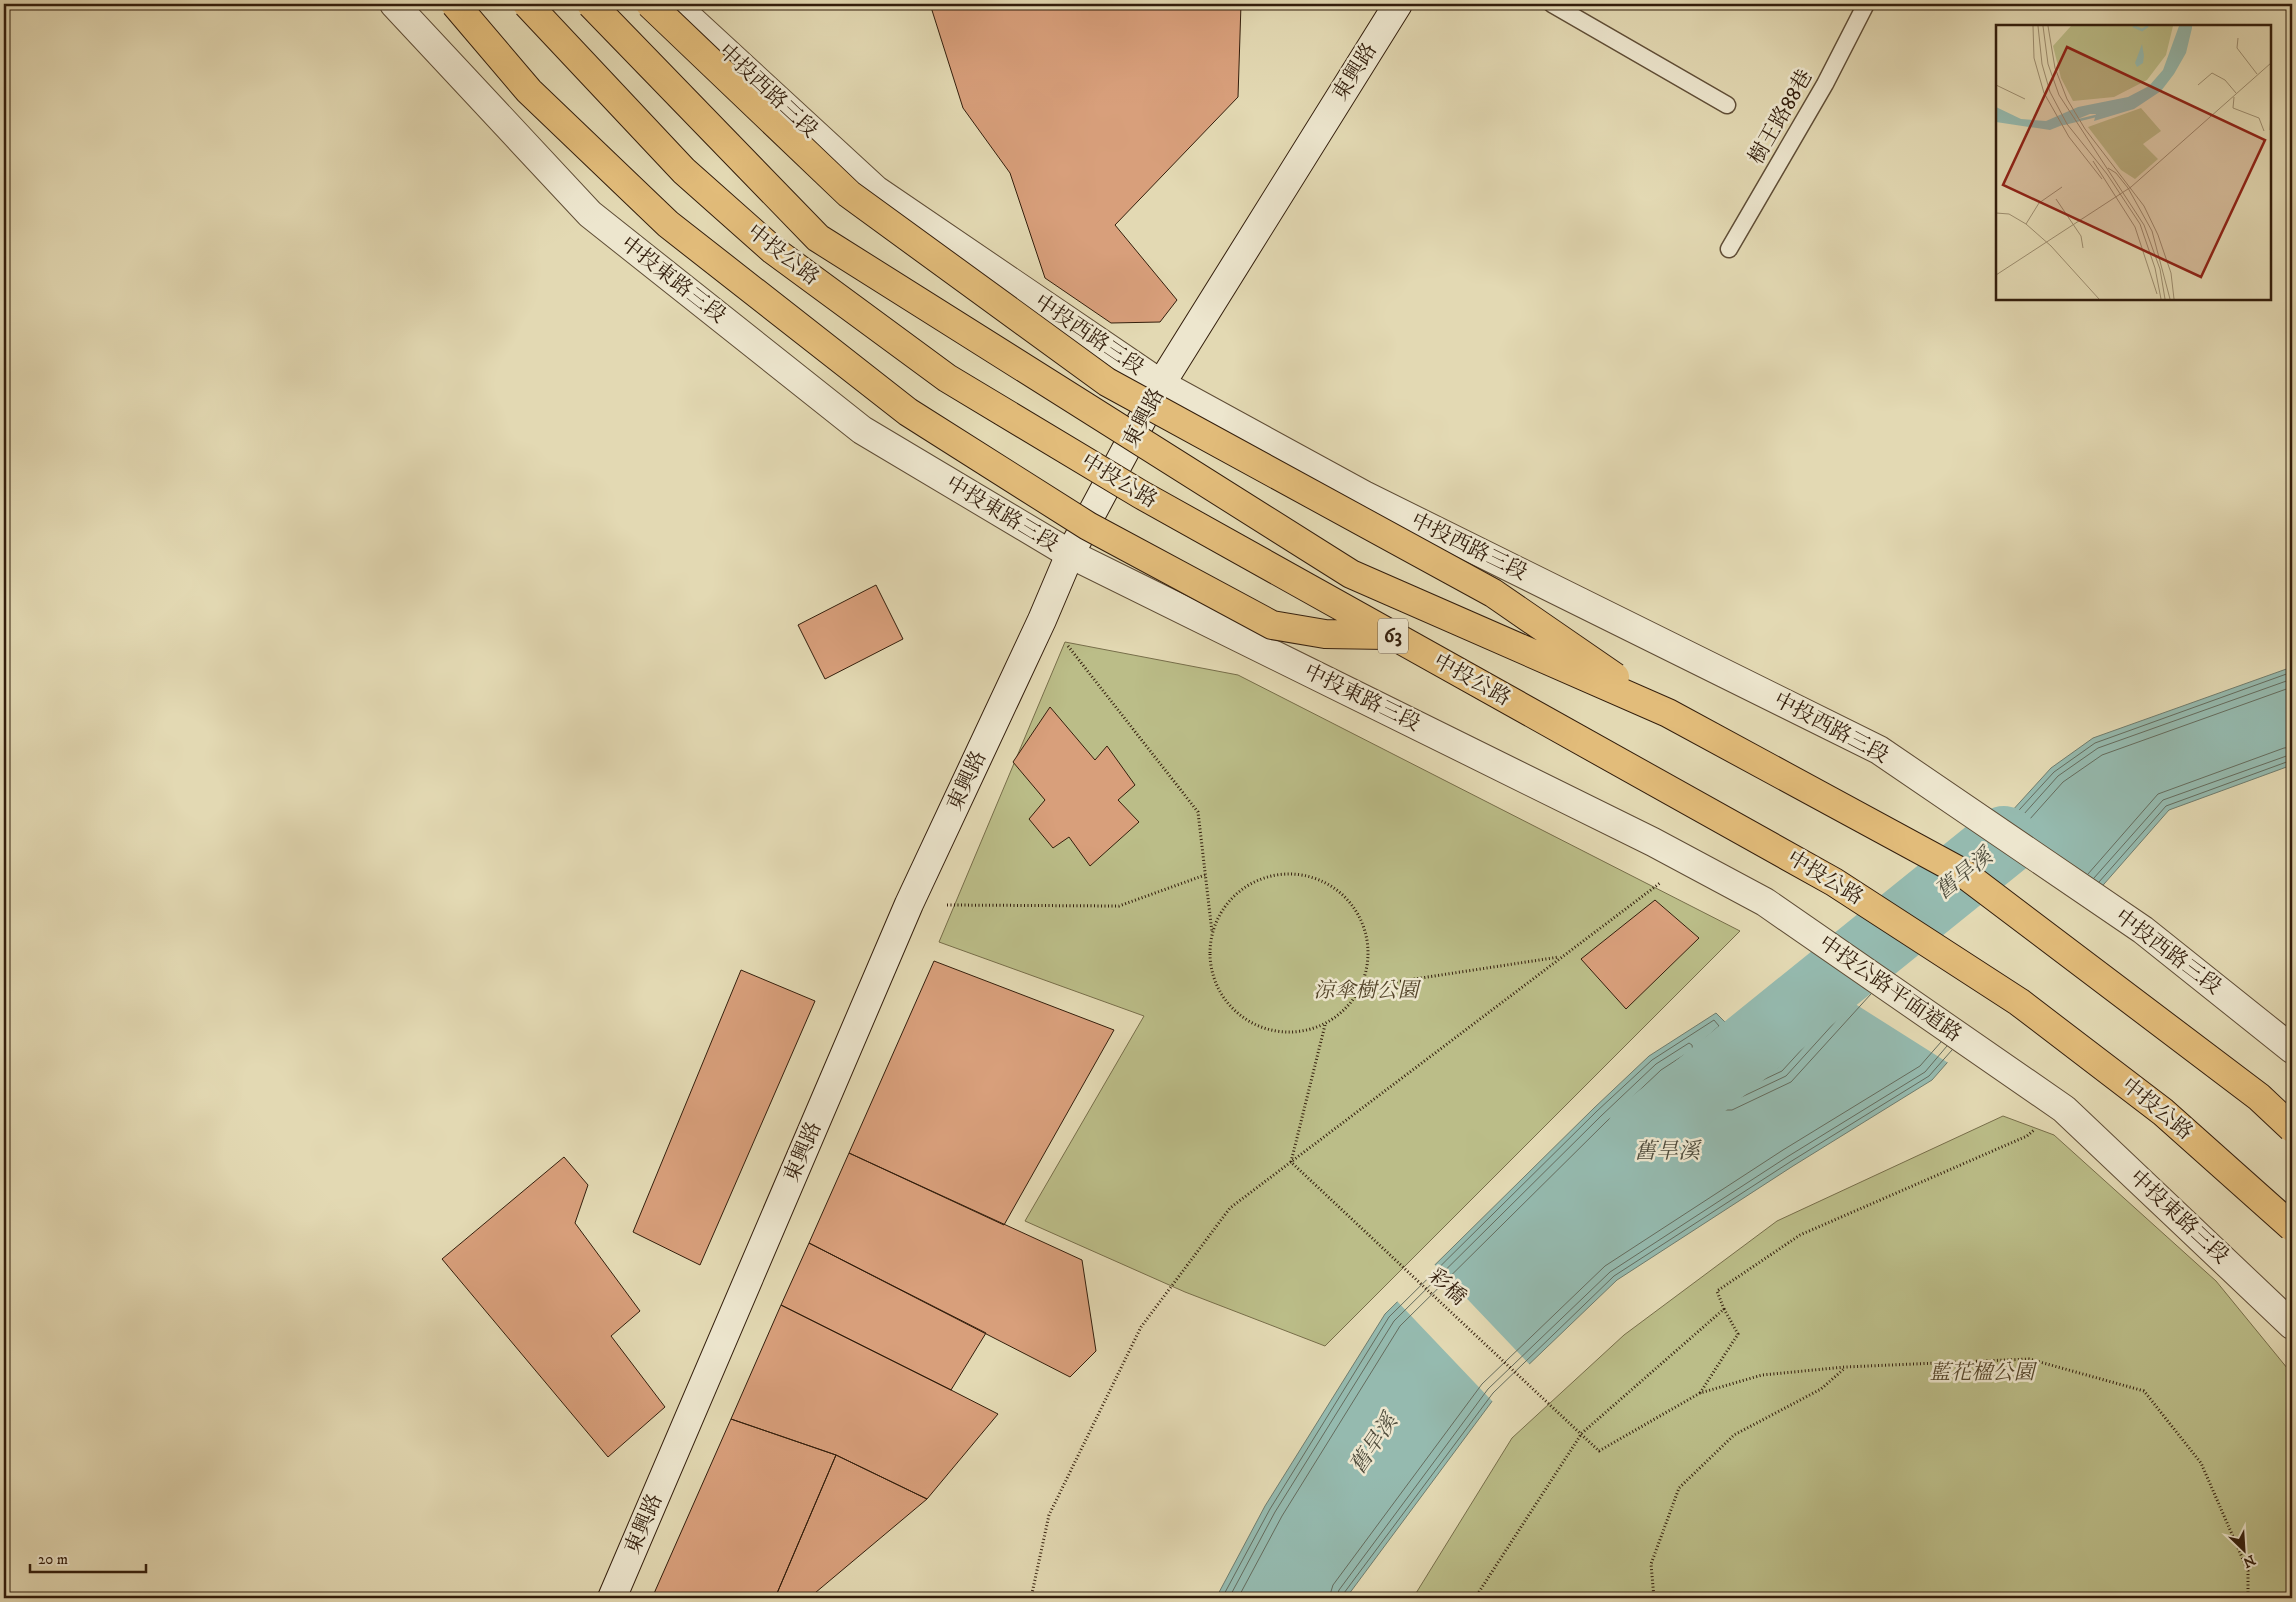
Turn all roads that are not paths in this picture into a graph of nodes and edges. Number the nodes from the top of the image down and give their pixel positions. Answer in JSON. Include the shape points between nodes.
{"nodes":[{"id":1,"x":394,"y":4,"type":"edge"},
{"id":2,"x":455,"y":4,"type":"edge"},
{"id":3,"x":527,"y":4,"type":"edge"},
{"id":4,"x":591,"y":4,"type":"edge"},
{"id":5,"x":650,"y":4,"type":"edge"},
{"id":6,"x":674,"y":4,"type":"edge"},
{"id":7,"x":1398,"y":4,"type":"edge"},
{"id":8,"x":1552,"y":4,"type":"edge"},
{"id":9,"x":1866,"y":4,"type":"edge"},
{"id":10,"x":1727,"y":105,"type":"dead end"},
{"id":11,"x":1729,"y":249,"type":"dead end"},
{"id":12,"x":1161,"y":384,"type":"junction"},
{"id":13,"x":1070,"y":554,"type":"junction"},
{"id":14,"x":1391,"y":635,"type":"junction"},
{"id":15,"x":1668,"y":713,"type":"junction"},
{"id":16,"x":1713,"y":874,"type":"joint"},
{"id":17,"x":2292,"y":1049,"type":"edge"},
{"id":18,"x":2064,"y":1109,"type":"joint"},
{"id":19,"x":2292,"y":1128,"type":"edge"},
{"id":20,"x":2292,"y":1227,"type":"edge"},
{"id":21,"x":2292,"y":1325,"type":"edge"},
{"id":22,"x":612,"y":1598,"type":"edge"}],
"edges":[{"from":1,"to":13,"type":"street","name":"中投東路三段","via":[[590,214],[862,430]]},
{"from":2,"to":14,"type":"main road","bridge":true,"via":[[529,91],[668,224],[908,412],[1088,526],[1272,625],[1325,634]]},
{"from":3,"to":14,"type":"main road","name":"中投公路","number":"63","bridge":true,"via":[[684,171],[721,204],[773,250],[947,378],[1140,494]]},
{"from":4,"to":15,"type":"main road","name":"中投公路","number":"63","bridge":true,"via":[[818,238],[1351,574]]},
{"from":5,"to":15,"type":"main road","bridge":true,"via":[[849,194],[1107,382],[1493,593]]},
{"from":6,"to":12,"type":"street","name":"中投西路三段","via":[[876,190]]},
{"from":7,"to":12,"type":"street","name":"東興路"},
{"from":8,"to":10,"type":"lane"},
{"from":9,"to":11,"type":"lane","name":"樹王路88巷","via":[[1825,84]]},
{"from":12,"to":13,"type":"street","name":"東興路"},
{"from":12,"to":17,"type":"street","name":"中投西路三段","via":[[1364,495],[1879,750],[2143,930]]},
{"from":13,"to":16,"type":"street","name":"中投東路三段"},
{"from":13,"to":22,"type":"street","name":"東興路","via":[[909,904]]},
{"from":14,"to":20,"type":"main road","name":"中投公路","number":"63","bridge":true,"via":[[1834,882],[2019,1002],[2163,1112]]},
{"from":15,"to":19,"type":"main road","name":"中投公路","number":"63","bridge":true,"via":[[1963,873],[2259,1097]]},
{"from":16,"to":18,"type":"street","name":"中投公路平面道路","via":[[1765,902]]},
{"from":18,"to":21,"type":"street","name":"中投東路三段"}]}
